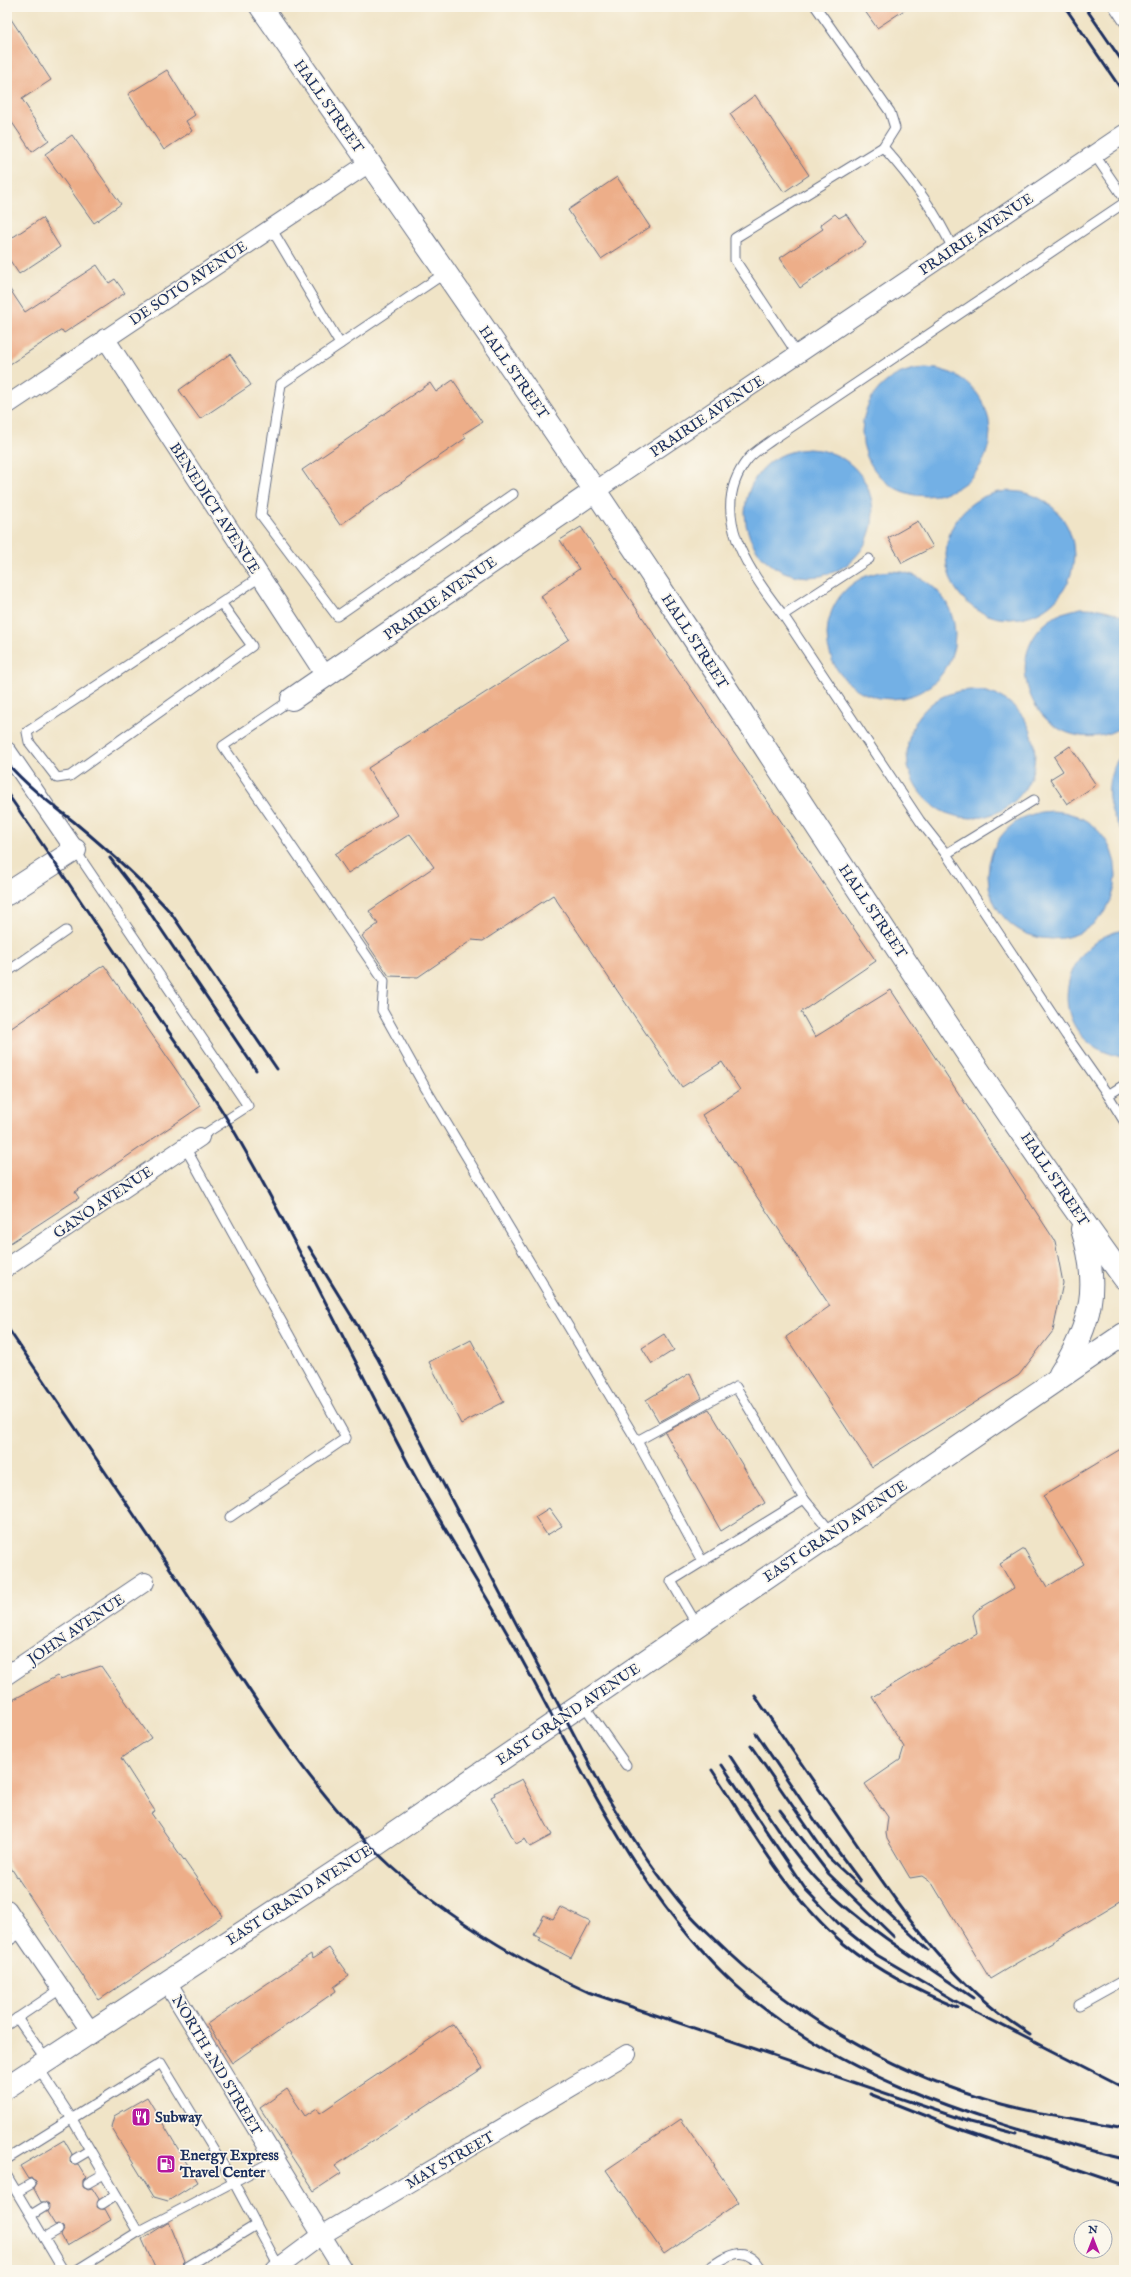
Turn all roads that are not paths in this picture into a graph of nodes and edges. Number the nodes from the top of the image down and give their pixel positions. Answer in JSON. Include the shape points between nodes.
{"nodes":[{"id":1,"x":261,"y":7,"type":"edge"},
{"id":2,"x":816,"y":7,"type":"edge"},
{"id":3,"x":1114,"y":7,"type":"edge"},
{"id":4,"x":1124,"y":22,"type":"edge"},
{"id":5,"x":1124,"y":134,"type":"edge"},
{"id":6,"x":883,"y":147,"type":"junction"},
{"id":7,"x":1094,"y":154,"type":"junction"},
{"id":8,"x":369,"y":163,"type":"junction"},
{"id":9,"x":1124,"y":198,"type":"edge"},
{"id":10,"x":1124,"y":203,"type":"edge"},
{"id":11,"x":271,"y":228,"type":"junction"},
{"id":12,"x":954,"y":249,"type":"junction"},
{"id":13,"x":445,"y":273,"type":"junction"},
{"id":14,"x":105,"y":338,"type":"junction"},
{"id":15,"x":340,"y":344,"type":"junction"},
{"id":16,"x":798,"y":354,"type":"junction"},
{"id":17,"x":7,"y":405,"type":"edge"},
{"id":18,"x":595,"y":490,"type":"junction"},
{"id":19,"x":513,"y":494,"type":"dead end"},
{"id":20,"x":869,"y":559,"type":"dead end"},
{"id":21,"x":260,"y":578,"type":"junction"},
{"id":22,"x":222,"y":604,"type":"junction"},
{"id":23,"x":783,"y":615,"type":"junction"},
{"id":24,"x":326,"y":677,"type":"junction"},
{"id":25,"x":292,"y":700,"type":"joint"},
{"id":26,"x":7,"y":751,"type":"edge"},
{"id":27,"x":1034,"y":800,"type":"dead end"},
{"id":28,"x":75,"y":850,"type":"junction"},
{"id":29,"x":946,"y":854,"type":"junction"},
{"id":30,"x":7,"y":894,"type":"edge"},
{"id":31,"x":66,"y":931,"type":"dead end"},
{"id":32,"x":7,"y":972,"type":"edge"},
{"id":33,"x":1124,"y":1084,"type":"edge"},
{"id":34,"x":1108,"y":1095,"type":"junction"},
{"id":35,"x":1124,"y":1121,"type":"edge"},
{"id":36,"x":200,"y":1137,"type":"joint"},
{"id":37,"x":185,"y":1147,"type":"junction"},
{"id":38,"x":1078,"y":1214,"type":"junction"},
{"id":39,"x":7,"y":1267,"type":"edge"},
{"id":40,"x":1124,"y":1278,"type":"edge"},
{"id":41,"x":1124,"y":1334,"type":"edge"},
{"id":42,"x":1056,"y":1379,"type":"junction"},
{"id":43,"x":637,"y":1441,"type":"junction"},
{"id":44,"x":804,"y":1499,"type":"junction"},
{"id":45,"x":230,"y":1518,"type":"dead end"},
{"id":46,"x":832,"y":1533,"type":"junction"},
{"id":47,"x":702,"y":1561,"type":"junction"},
{"id":48,"x":145,"y":1582,"type":"dead end"},
{"id":49,"x":697,"y":1626,"type":"junction"},
{"id":50,"x":7,"y":1675,"type":"edge"},
{"id":51,"x":583,"y":1704,"type":"junction"},
{"id":52,"x":626,"y":1765,"type":"dead end"},
{"id":53,"x":7,"y":1909,"type":"edge"},
{"id":54,"x":23,"y":1932,"type":"junction"},
{"id":55,"x":7,"y":1942,"type":"edge"},
{"id":56,"x":1124,"y":1980,"type":"edge"},
{"id":57,"x":167,"y":1982,"type":"junction"},
{"id":58,"x":62,"y":1988,"type":"junction"},
{"id":59,"x":1080,"y":2005,"type":"dead end"},
{"id":60,"x":17,"y":2018,"type":"junction"},
{"id":61,"x":7,"y":2025,"type":"edge"},
{"id":62,"x":91,"y":2032,"type":"junction"},
{"id":63,"x":627,"y":2054,"type":"dead end"},
{"id":64,"x":43,"y":2064,"type":"junction"},
{"id":65,"x":7,"y":2087,"type":"edge"},
{"id":66,"x":72,"y":2119,"type":"junction"},
{"id":67,"x":90,"y":2150,"type":"junction"},
{"id":68,"x":7,"y":2159,"type":"edge"},
{"id":69,"x":75,"y":2159,"type":"dead end"},
{"id":70,"x":275,"y":2160,"type":"junction"},
{"id":71,"x":104,"y":2174,"type":"junction"},
{"id":72,"x":7,"y":2176,"type":"edge"},
{"id":73,"x":233,"y":2181,"type":"junction"},
{"id":74,"x":88,"y":2183,"type":"dead end"},
{"id":75,"x":31,"y":2184,"type":"dead end"},
{"id":76,"x":17,"y":2192,"type":"junction"},
{"id":77,"x":116,"y":2195,"type":"junction"},
{"id":78,"x":102,"y":2204,"type":"dead end"},
{"id":79,"x":44,"y":2207,"type":"dead end"},
{"id":80,"x":31,"y":2215,"type":"junction"},
{"id":81,"x":256,"y":2225,"type":"junction"},
{"id":82,"x":58,"y":2230,"type":"dead end"},
{"id":83,"x":138,"y":2232,"type":"junction"},
{"id":84,"x":322,"y":2236,"type":"junction"},
{"id":85,"x":44,"y":2238,"type":"junction"},
{"id":86,"x":187,"y":2267,"type":"dead end"},
{"id":87,"x":277,"y":2268,"type":"edge"},
{"id":88,"x":63,"y":2270,"type":"edge"},
{"id":89,"x":77,"y":2270,"type":"edge"},
{"id":90,"x":343,"y":2270,"type":"edge"},
{"id":91,"x":706,"y":2270,"type":"edge"},
{"id":92,"x":762,"y":2270,"type":"edge"}],
"edges":[{"from":1,"to":8,"type":"main road","name":"HALL STREET"},
{"from":2,"to":6,"type":"lane","via":[[890,112],[895,128]]},
{"from":3,"to":4,"type":"lane"},
{"from":5,"to":7,"type":"street","name":"PRAIRIE AVENUE"},
{"from":6,"to":12,"type":"lane","via":[[901,167],[941,222]]},
{"from":6,"to":16,"type":"lane","via":[[735,238],[735,260]]},
{"from":7,"to":9,"type":"lane"},
{"from":7,"to":12,"type":"street","name":"PRAIRIE AVENUE"},
{"from":8,"to":11,"type":"street","name":"DE SOTO AVENUE"},
{"from":8,"to":13,"type":"main road","name":"HALL STREET"},
{"from":10,"to":23,"type":"lane","via":[[749,458],[737,476],[731,497],[731,523],[738,547],[765,592]]},
{"from":11,"to":14,"type":"street","name":"DE SOTO AVENUE"},
{"from":11,"to":15,"type":"lane"},
{"from":12,"to":16,"type":"street","name":"PRAIRIE AVENUE"},
{"from":13,"to":15,"type":"lane"},
{"from":13,"to":18,"type":"main road","name":"HALL STREET"},
{"from":14,"to":17,"type":"street","name":"DE SOTO AVENUE"},
{"from":14,"to":21,"type":"street","name":"BENEDICT AVENUE"},
{"from":15,"to":19,"type":"lane","via":[[281,384],[261,515],[337,616]]},
{"from":16,"to":18,"type":"street","name":"PRAIRIE AVENUE"},
{"from":18,"to":24,"type":"main road","name":"PRAIRIE AVENUE"},
{"from":18,"to":38,"type":"main road","name":"HALL STREET","via":[[832,851]]},
{"from":20,"to":23,"type":"lane"},
{"from":21,"to":22,"type":"lane"},
{"from":21,"to":24,"type":"street","name":"BENEDICT AVENUE"},
{"from":22,"to":22,"type":"lane","via":[[28,732],[29,742],[57,778],[70,776],[252,646]]},
{"from":23,"to":29,"type":"lane","via":[[920,822]]},
{"from":24,"to":25,"type":"main road","name":"PRAIRIE AVENUE"},
{"from":25,"to":43,"type":"lane","via":[[223,746],[384,981],[382,1010],[426,1089]]},
{"from":26,"to":28,"type":"street"},
{"from":27,"to":29,"type":"lane"},
{"from":28,"to":30,"type":"main road"},
{"from":28,"to":36,"type":"lane","via":[[248,1106]]},
{"from":29,"to":34,"type":"lane"},
{"from":31,"to":32,"type":"lane"},
{"from":33,"to":34,"type":"lane"},
{"from":34,"to":35,"type":"lane"},
{"from":36,"to":37,"type":"street","name":"GANO AVENUE"},
{"from":37,"to":39,"type":"street","name":"GANO AVENUE"},
{"from":37,"to":45,"type":"lane","via":[[346,1438]]},
{"from":38,"to":40,"type":"main road","name":"HALL STREET"},
{"from":38,"to":42,"type":"main road","via":[[1092,1270],[1092,1293],[1081,1335]]},
{"from":41,"to":42,"type":"main road","name":"EAST GRAND AVENUE"},
{"from":42,"to":46,"type":"main road","name":"EAST GRAND AVENUE"},
{"from":43,"to":44,"type":"lane","via":[[736,1387]]},
{"from":43,"to":47,"type":"lane"},
{"from":44,"to":46,"type":"lane"},
{"from":44,"to":47,"type":"lane"},
{"from":46,"to":49,"type":"main road","name":"EAST GRAND AVENUE"},
{"from":47,"to":49,"type":"lane","via":[[671,1581]]},
{"from":48,"to":50,"type":"street","name":"JOHN AVENUE"},
{"from":49,"to":51,"type":"main road","name":"EAST GRAND AVENUE"},
{"from":51,"to":52,"type":"lane"},
{"from":51,"to":57,"type":"main road","name":"EAST GRAND AVENUE"},
{"from":53,"to":54,"type":"street"},
{"from":54,"to":55,"type":"lane"},
{"from":54,"to":58,"type":"street"},
{"from":56,"to":59,"type":"lane"},
{"from":57,"to":62,"type":"main road","name":"EAST GRAND AVENUE"},
{"from":57,"to":70,"type":"street","name":"NORTH 2ND STREET"},
{"from":58,"to":60,"type":"lane"},
{"from":58,"to":62,"type":"street"},
{"from":60,"to":61,"type":"lane"},
{"from":60,"to":64,"type":"lane"},
{"from":62,"to":64,"type":"main road","name":"EAST GRAND AVENUE"},
{"from":63,"to":84,"type":"street","name":"MAY STREET"},
{"from":64,"to":65,"type":"main road","name":"EAST GRAND AVENUE"},
{"from":64,"to":66,"type":"lane"},
{"from":66,"to":67,"type":"lane"},
{"from":66,"to":68,"type":"lane"},
{"from":66,"to":73,"type":"lane","via":[[161,2063]]},
{"from":67,"to":69,"type":"lane"},
{"from":67,"to":71,"type":"lane"},
{"from":70,"to":73,"type":"lane"},
{"from":70,"to":84,"type":"street","name":"NORTH 2ND STREET"},
{"from":71,"to":74,"type":"lane"},
{"from":71,"to":77,"type":"lane"},
{"from":72,"to":76,"type":"lane"},
{"from":73,"to":81,"type":"lane"},
{"from":73,"to":83,"type":"lane"},
{"from":75,"to":76,"type":"lane"},
{"from":76,"to":80,"type":"lane"},
{"from":77,"to":78,"type":"lane"},
{"from":77,"to":83,"type":"lane"},
{"from":79,"to":80,"type":"lane"},
{"from":80,"to":85,"type":"lane"},
{"from":81,"to":86,"type":"lane"},
{"from":81,"to":87,"type":"lane"},
{"from":82,"to":85,"type":"lane"},
{"from":83,"to":89,"type":"lane"},
{"from":84,"to":87,"type":"street","name":"MAY STREET"},
{"from":84,"to":90,"type":"street","name":"NORTH 2ND STREET"},
{"from":85,"to":88,"type":"lane"},
{"from":91,"to":92,"type":"lane","via":[[727,2256],[743,2253],[756,2259]]}]}
